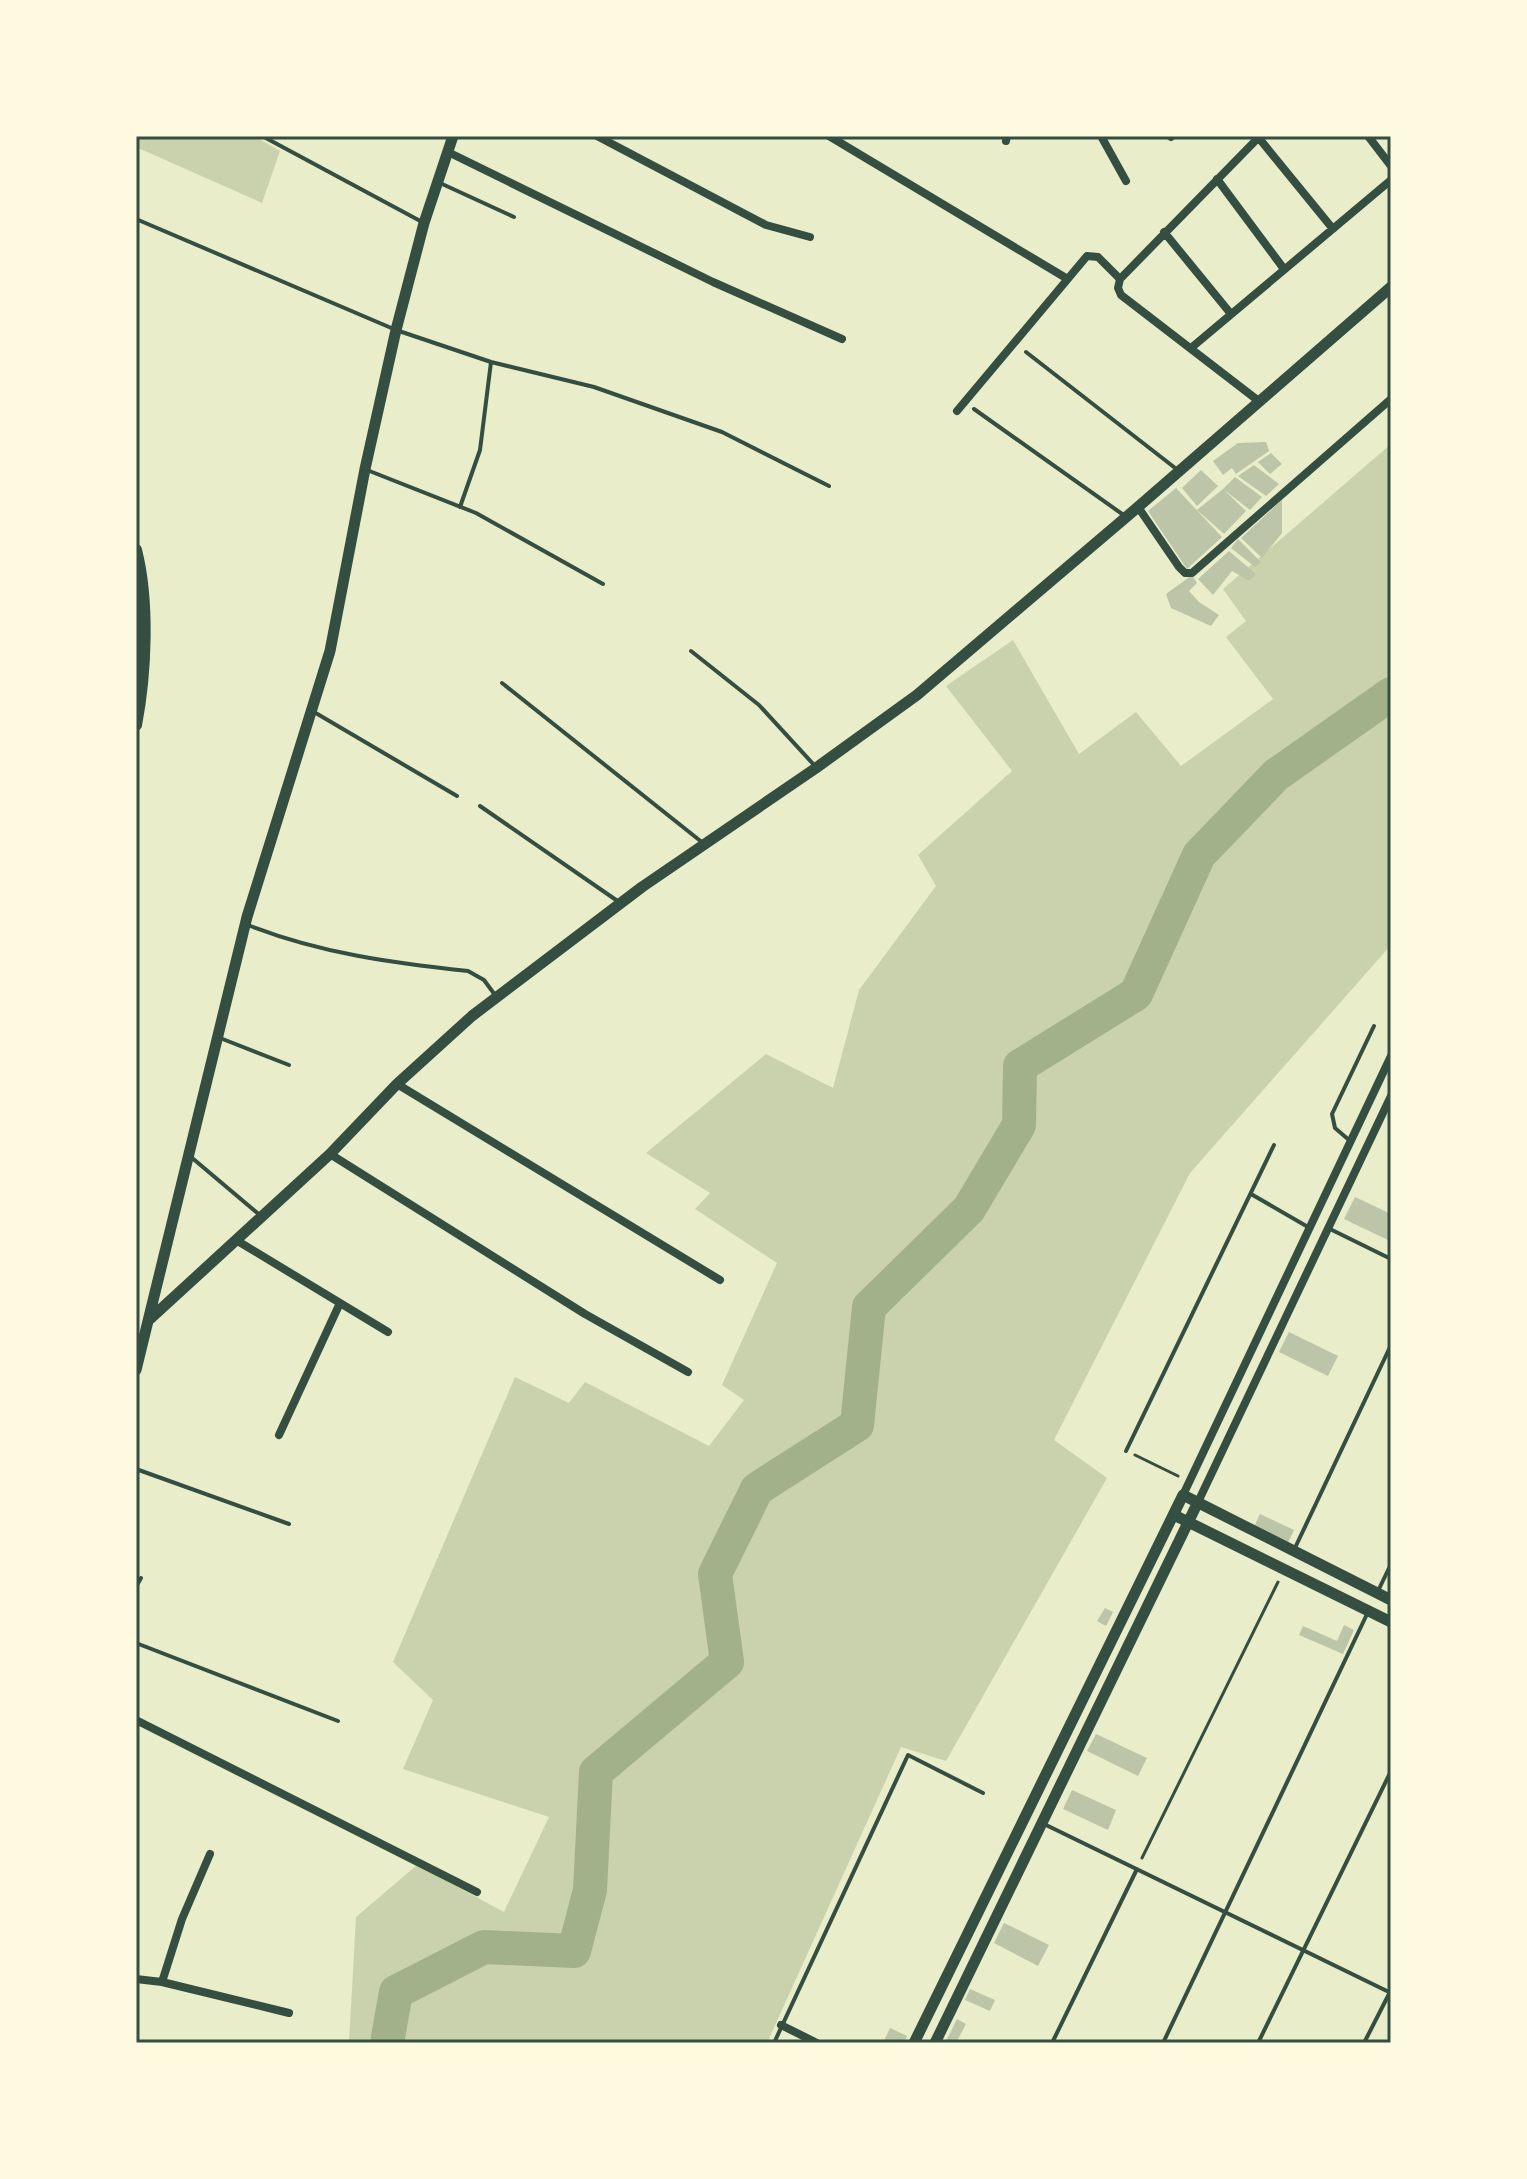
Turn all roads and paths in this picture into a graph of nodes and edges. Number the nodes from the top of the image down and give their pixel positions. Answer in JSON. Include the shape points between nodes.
{"nodes":[{"id":1,"x":453,"y":136,"type":"edge"},
{"id":2,"x":597,"y":136,"type":"edge"},
{"id":3,"x":829,"y":136,"type":"edge"},
{"id":4,"x":1101,"y":136,"type":"edge"},
{"id":5,"x":1368,"y":136,"type":"edge"},
{"id":6,"x":264,"y":137,"type":"edge"},
{"id":7,"x":1259,"y":137,"type":"edge"},
{"id":8,"x":448,"y":152,"type":"junction"},
{"id":9,"x":1391,"y":166,"type":"edge"},
{"id":10,"x":1217,"y":179,"type":"junction"},
{"id":11,"x":1391,"y":180,"type":"edge"},
{"id":12,"x":1126,"y":181,"type":"dead end"},
{"id":13,"x":438,"y":182,"type":"junction"},
{"id":14,"x":514,"y":217,"type":"dead end"},
{"id":15,"x":136,"y":219,"type":"edge"},
{"id":16,"x":424,"y":223,"type":"junction"},
{"id":17,"x":1333,"y":229,"type":"junction"},
{"id":18,"x":1164,"y":232,"type":"junction"},
{"id":19,"x":810,"y":237,"type":"dead end"},
{"id":20,"x":1284,"y":269,"type":"junction"},
{"id":21,"x":1066,"y":278,"type":"junction"},
{"id":22,"x":1120,"y":279,"type":"junction"},
{"id":23,"x":1391,"y":287,"type":"edge"},
{"id":24,"x":1231,"y":314,"type":"junction"},
{"id":25,"x":396,"y":330,"type":"junction"},
{"id":26,"x":842,"y":339,"type":"dead end"},
{"id":27,"x":1191,"y":348,"type":"junction"},
{"id":28,"x":1026,"y":352,"type":"dead end"},
{"id":29,"x":491,"y":362,"type":"junction"},
{"id":30,"x":1391,"y":399,"type":"edge"},
{"id":31,"x":1260,"y":402,"type":"junction"},
{"id":32,"x":974,"y":409,"type":"dead end"},
{"id":33,"x":957,"y":411,"type":"dead end"},
{"id":34,"x":365,"y":469,"type":"junction"},
{"id":35,"x":1180,"y":471,"type":"junction"},
{"id":36,"x":829,"y":486,"type":"dead end"},
{"id":37,"x":460,"y":507,"type":"junction"},
{"id":38,"x":1138,"y":507,"type":"junction"},
{"id":39,"x":1126,"y":517,"type":"junction"},
{"id":40,"x":136,"y":550,"type":"edge"},
{"id":41,"x":603,"y":584,"type":"dead end"},
{"id":42,"x":691,"y":651,"type":"dead end"},
{"id":43,"x":502,"y":683,"type":"dead end"},
{"id":44,"x":312,"y":711,"type":"junction"},
{"id":45,"x":136,"y":725,"type":"edge"},
{"id":46,"x":816,"y":768,"type":"junction"},
{"id":47,"x":457,"y":796,"type":"dead end"},
{"id":48,"x":480,"y":806,"type":"dead end"},
{"id":49,"x":705,"y":844,"type":"junction"},
{"id":50,"x":621,"y":903,"type":"junction"},
{"id":51,"x":245,"y":924,"type":"junction"},
{"id":52,"x":496,"y":997,"type":"junction"},
{"id":53,"x":1374,"y":1026,"type":"dead end"},
{"id":54,"x":218,"y":1037,"type":"junction"},
{"id":55,"x":1391,"y":1056,"type":"edge"},
{"id":56,"x":289,"y":1065,"type":"dead end"},
{"id":57,"x":397,"y":1084,"type":"junction"},
{"id":58,"x":1391,"y":1096,"type":"edge"},
{"id":59,"x":1351,"y":1141,"type":"junction"},
{"id":60,"x":1274,"y":1145,"type":"dead end"},
{"id":61,"x":330,"y":1154,"type":"junction"},
{"id":62,"x":189,"y":1156,"type":"junction"},
{"id":63,"x":1329,"y":1187,"type":"junction"},
{"id":64,"x":1251,"y":1194,"type":"junction"},
{"id":65,"x":1344,"y":1195,"type":"junction"},
{"id":66,"x":261,"y":1217,"type":"junction"},
{"id":67,"x":1310,"y":1228,"type":"junction"},
{"id":68,"x":1328,"y":1228,"type":"junction"},
{"id":69,"x":236,"y":1240,"type":"junction"},
{"id":70,"x":1391,"y":1259,"type":"edge"},
{"id":71,"x":720,"y":1280,"type":"dead end"},
{"id":72,"x":340,"y":1303,"type":"junction"},
{"id":73,"x":150,"y":1319,"type":"junction"},
{"id":74,"x":388,"y":1332,"type":"dead end"},
{"id":75,"x":1391,"y":1345,"type":"edge"},
{"id":76,"x":136,"y":1370,"type":"edge"},
{"id":77,"x":688,"y":1372,"type":"dead end"},
{"id":78,"x":279,"y":1435,"type":"dead end"},
{"id":79,"x":1126,"y":1451,"type":"joint"},
{"id":80,"x":136,"y":1469,"type":"edge"},
{"id":81,"x":1189,"y":1482,"type":"junction"},
{"id":82,"x":1183,"y":1495,"type":"junction"},
{"id":83,"x":1198,"y":1502,"type":"junction"},
{"id":84,"x":1174,"y":1515,"type":"junction"},
{"id":85,"x":1187,"y":1522,"type":"junction"},
{"id":86,"x":289,"y":1524,"type":"dead end"},
{"id":87,"x":1293,"y":1552,"type":"junction"},
{"id":88,"x":1391,"y":1564,"type":"edge"},
{"id":89,"x":1284,"y":1570,"type":"junction"},
{"id":90,"x":141,"y":1578,"type":"dead end"},
{"id":91,"x":136,"y":1587,"type":"edge"},
{"id":92,"x":1377,"y":1593,"type":"junction"},
{"id":93,"x":1391,"y":1600,"type":"edge"},
{"id":94,"x":1369,"y":1611,"type":"junction"},
{"id":95,"x":1391,"y":1622,"type":"edge"},
{"id":96,"x":136,"y":1643,"type":"edge"},
{"id":97,"x":136,"y":1720,"type":"edge"},
{"id":98,"x":338,"y":1721,"type":"dead end"},
{"id":99,"x":1391,"y":1771,"type":"edge"},
{"id":100,"x":983,"y":1793,"type":"dead end"},
{"id":101,"x":1044,"y":1823,"type":"junction"},
{"id":102,"x":210,"y":1854,"type":"dead end"},
{"id":103,"x":1137,"y":1869,"type":"junction"},
{"id":104,"x":477,"y":1892,"type":"dead end"},
{"id":105,"x":1226,"y":1912,"type":"junction"},
{"id":106,"x":1303,"y":1950,"type":"junction"},
{"id":107,"x":136,"y":1979,"type":"edge"},
{"id":108,"x":162,"y":1982,"type":"junction"},
{"id":109,"x":1391,"y":1992,"type":"edge"},
{"id":110,"x":289,"y":2013,"type":"dead end"},
{"id":111,"x":781,"y":2025,"type":"junction"},
{"id":112,"x":774,"y":2043,"type":"edge"},
{"id":113,"x":817,"y":2043,"type":"edge"},
{"id":114,"x":914,"y":2043,"type":"edge"},
{"id":115,"x":935,"y":2043,"type":"edge"},
{"id":116,"x":1052,"y":2043,"type":"edge"},
{"id":117,"x":1163,"y":2043,"type":"edge"},
{"id":118,"x":1258,"y":2043,"type":"edge"},
{"id":119,"x":1364,"y":2043,"type":"edge"}],
"edges":[{"from":1,"to":8,"type":"street"},
{"from":2,"to":19,"type":"street","via":[[766,225]]},
{"from":3,"to":21,"type":"street"},
{"from":4,"to":12,"type":"street"},
{"from":5,"to":9,"type":"street"},
{"from":6,"to":16,"type":"lane"},
{"from":7,"to":10,"type":"street"},
{"from":7,"to":17,"type":"street"},
{"from":8,"to":13,"type":"street"},
{"from":8,"to":26,"type":"street"},
{"from":10,"to":18,"type":"street"},
{"from":10,"to":20,"type":"street"},
{"from":11,"to":17,"type":"street"},
{"from":13,"to":14,"type":"lane"},
{"from":13,"to":16,"type":"street"},
{"from":15,"to":25,"type":"lane"},
{"from":16,"to":25,"type":"street"},
{"from":17,"to":20,"type":"street"},
{"from":18,"to":22,"type":"street"},
{"from":18,"to":24,"type":"street"},
{"from":20,"to":24,"type":"street"},
{"from":21,"to":22,"type":"street","via":[[1087,256],[1098,257]]},
{"from":21,"to":33,"type":"street"},
{"from":22,"to":27,"type":"street","via":[[1121,295]]},
{"from":23,"to":31,"type":"street"},
{"from":24,"to":27,"type":"street"},
{"from":25,"to":29,"type":"lane"},
{"from":25,"to":34,"type":"street"},
{"from":27,"to":31,"type":"street"},
{"from":28,"to":35,"type":"lane"},
{"from":29,"to":36,"type":"lane","via":[[594,387],[722,432]]},
{"from":29,"to":37,"type":"lane","via":[[480,450]]},
{"from":30,"to":38,"type":"street","via":[[1192,573],[1179,567]]},
{"from":31,"to":35,"type":"street"},
{"from":32,"to":39,"type":"lane"},
{"from":34,"to":37,"type":"lane"},
{"from":34,"to":44,"type":"street","via":[[330,651]]},
{"from":35,"to":38,"type":"street"},
{"from":37,"to":41,"type":"lane"},
{"from":38,"to":39,"type":"street"},
{"from":39,"to":46,"type":"street","via":[[917,695]]},
{"from":40,"to":45,"type":"main road","via":[[144,685]]},
{"from":42,"to":46,"type":"lane","via":[[759,705]]},
{"from":43,"to":49,"type":"lane"},
{"from":44,"to":47,"type":"lane"},
{"from":44,"to":51,"type":"street"},
{"from":46,"to":49,"type":"street"},
{"from":48,"to":50,"type":"lane"},
{"from":49,"to":50,"type":"street"},
{"from":50,"to":52,"type":"street"},
{"from":51,"to":52,"type":"lane","via":[[354,957],[468,971],[484,980]]},
{"from":51,"to":54,"type":"street"},
{"from":52,"to":57,"type":"street"},
{"from":53,"to":59,"type":"lane","via":[[1332,1114],[1335,1128]]},
{"from":54,"to":56,"type":"lane"},
{"from":54,"to":62,"type":"street"},
{"from":55,"to":59,"type":"street"},
{"from":57,"to":61,"type":"street"},
{"from":57,"to":71,"type":"street"},
{"from":58,"to":65,"type":"street"},
{"from":59,"to":63,"type":"street"},
{"from":60,"to":64,"type":"lane"},
{"from":61,"to":66,"type":"street"},
{"from":61,"to":77,"type":"street","via":[[585,1314]]},
{"from":62,"to":66,"type":"lane"},
{"from":62,"to":73,"type":"street"},
{"from":63,"to":65,"type":"street"},
{"from":63,"to":67,"type":"street"},
{"from":64,"to":67,"type":"lane"},
{"from":64,"to":79,"type":"lane"},
{"from":65,"to":68,"type":"street"},
{"from":66,"to":69,"type":"street"},
{"from":67,"to":81,"type":"street"},
{"from":68,"to":70,"type":"lane"},
{"from":68,"to":83,"type":"street"},
{"from":69,"to":72,"type":"street"},
{"from":69,"to":73,"type":"street"},
{"from":72,"to":74,"type":"street"},
{"from":72,"to":78,"type":"street"},
{"from":73,"to":76,"type":"street"},
{"from":75,"to":87,"type":"lane"},
{"from":79,"to":81,"type":"path"},
{"from":80,"to":86,"type":"lane"},
{"from":81,"to":82,"type":"street"},
{"from":82,"to":83,"type":"street"},
{"from":82,"to":84,"type":"street"},
{"from":83,"to":85,"type":"street"},
{"from":83,"to":87,"type":"street"},
{"from":84,"to":85,"type":"street"},
{"from":84,"to":114,"type":"street"},
{"from":85,"to":89,"type":"street"},
{"from":85,"to":101,"type":"street"},
{"from":87,"to":92,"type":"street"},
{"from":88,"to":92,"type":"lane"},
{"from":89,"to":94,"type":"street"},
{"from":89,"to":103,"type":"path"},
{"from":90,"to":91,"type":"lane"},
{"from":92,"to":93,"type":"street"},
{"from":94,"to":95,"type":"street"},
{"from":94,"to":105,"type":"lane"},
{"from":96,"to":98,"type":"lane"},
{"from":97,"to":104,"type":"street"},
{"from":99,"to":106,"type":"lane"},
{"from":100,"to":111,"type":"lane","via":[[908,1755]]},
{"from":101,"to":103,"type":"lane"},
{"from":101,"to":115,"type":"street"},
{"from":102,"to":108,"type":"street"},
{"from":103,"to":105,"type":"lane"},
{"from":103,"to":116,"type":"lane"},
{"from":105,"to":106,"type":"lane"},
{"from":105,"to":117,"type":"lane"},
{"from":106,"to":109,"type":"lane"},
{"from":106,"to":118,"type":"lane"},
{"from":107,"to":108,"type":"street"},
{"from":108,"to":110,"type":"street"},
{"from":109,"to":119,"type":"lane"},
{"from":111,"to":112,"type":"lane"},
{"from":111,"to":113,"type":"street"}]}
